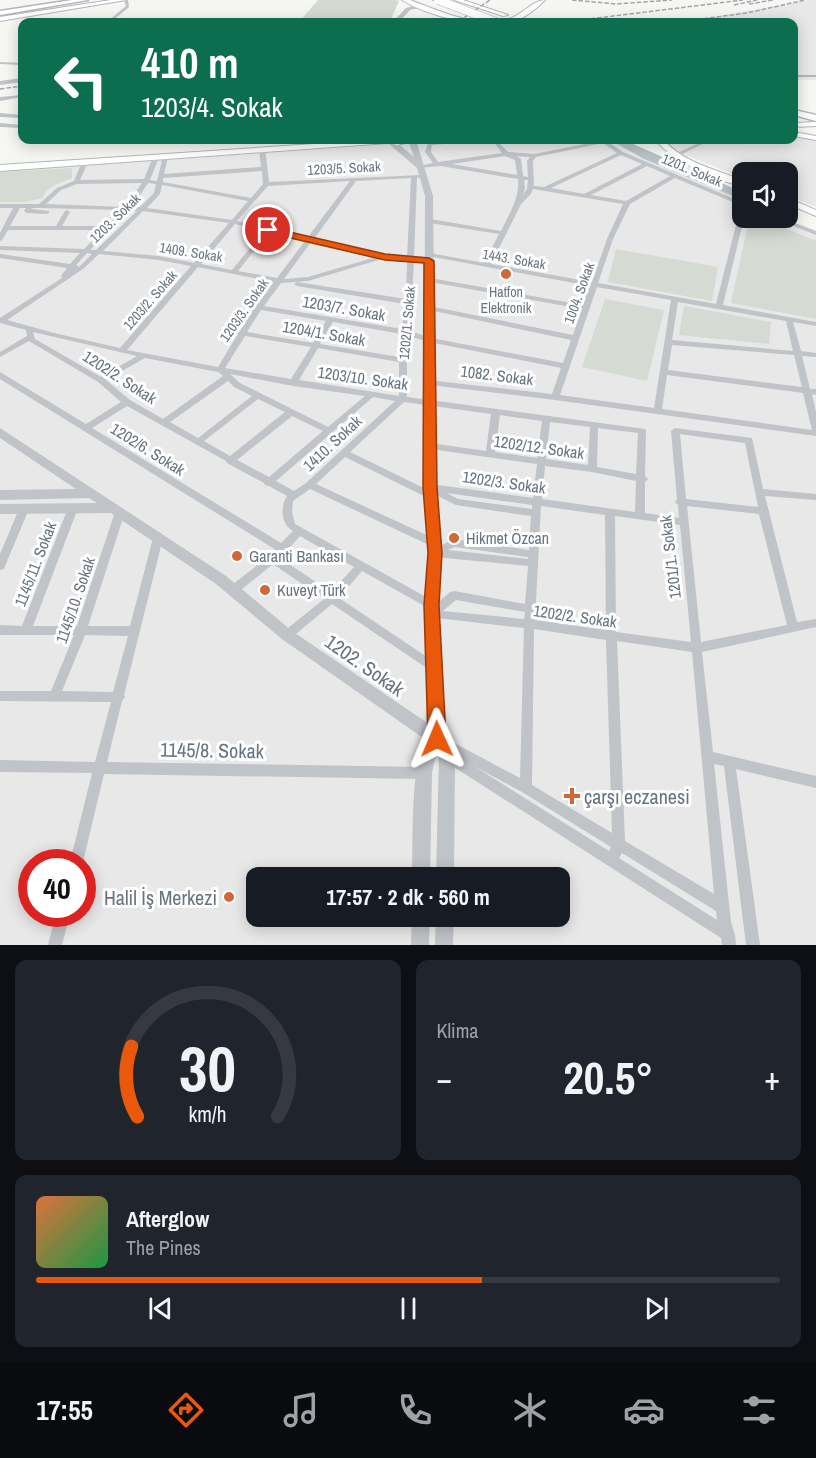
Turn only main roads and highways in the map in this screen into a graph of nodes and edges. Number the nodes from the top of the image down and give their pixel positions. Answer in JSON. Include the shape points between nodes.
{"nodes":[{"id":1,"x":85,"y":0,"type":"edge"},
{"id":2,"x":90,"y":0,"type":"edge"},
{"id":3,"x":105,"y":0,"type":"edge"},
{"id":4,"x":125,"y":0,"type":"edge"},
{"id":5,"x":404,"y":0,"type":"edge"},
{"id":6,"x":438,"y":0,"type":"edge"},
{"id":7,"x":457,"y":0,"type":"edge"},
{"id":8,"x":542,"y":0,"type":"edge"},
{"id":9,"x":64,"y":2,"type":"edge"},
{"id":10,"x":423,"y":3,"type":"edge"},
{"id":11,"x":487,"y":11,"type":"junction"},
{"id":12,"x":528,"y":11,"type":"junction"},
{"id":13,"x":0,"y":15,"type":"edge"},
{"id":14,"x":450,"y":17,"type":"junction"},
{"id":15,"x":455,"y":18,"type":"edge"},
{"id":16,"x":465,"y":18,"type":"edge"},
{"id":17,"x":485,"y":18,"type":"edge"},
{"id":18,"x":488,"y":18,"type":"edge"},
{"id":19,"x":510,"y":18,"type":"edge"},
{"id":20,"x":798,"y":112,"type":"edge"},
{"id":21,"x":816,"y":116,"type":"edge"},
{"id":22,"x":816,"y":124,"type":"edge"},
{"id":23,"x":798,"y":125,"type":"edge"},
{"id":24,"x":798,"y":135,"type":"edge"},
{"id":25,"x":816,"y":138,"type":"edge"},
{"id":26,"x":205,"y":144,"type":"edge"},
{"id":27,"x":341,"y":144,"type":"edge"},
{"id":28,"x":662,"y":144,"type":"edge"},
{"id":29,"x":0,"y":160,"type":"edge"},
{"id":30,"x":0,"y":168,"type":"edge"},
{"id":31,"x":732,"y":179,"type":"edge"},
{"id":32,"x":798,"y":205,"type":"edge"},
{"id":33,"x":816,"y":213,"type":"edge"}],
"edges":[{"from":1,"to":9,"type":"main road"},
{"from":2,"to":9,"type":"main road"},
{"from":3,"to":13,"type":"main road"},
{"from":4,"to":13,"type":"main road"},
{"from":5,"to":10,"type":"main road"},
{"from":6,"to":17,"type":"main road","bridge":true},
{"from":7,"to":11,"type":"main road"},
{"from":8,"to":12,"type":"main road"},
{"from":9,"to":13,"type":"main road"},
{"from":10,"to":14,"type":"main road"},
{"from":10,"to":16,"type":"main road"},
{"from":11,"to":12,"type":"main road","via":[[510,15]]},
{"from":11,"to":14,"type":"main road","via":[[457,10],[448,14]]},
{"from":11,"to":18,"type":"main road"},
{"from":12,"to":19,"type":"main road"},
{"from":14,"to":15,"type":"main road"},
{"from":20,"to":21,"type":"main road"},
{"from":22,"to":23,"type":"main road"},
{"from":24,"to":25,"type":"main road"},
{"from":26,"to":29,"type":"main road"},
{"from":27,"to":30,"type":"main road"},
{"from":28,"to":31,"type":"main road","via":[[676,155]]},
{"from":32,"to":33,"type":"main road"}]}
